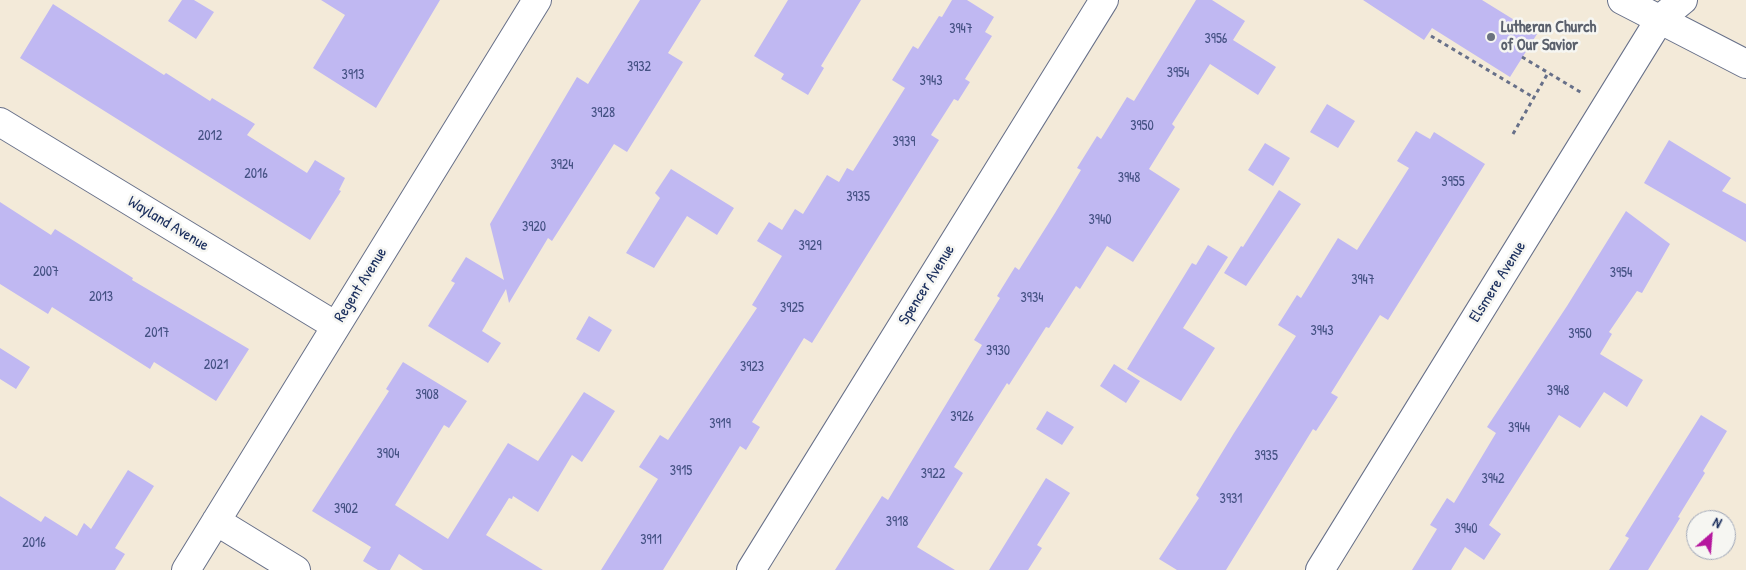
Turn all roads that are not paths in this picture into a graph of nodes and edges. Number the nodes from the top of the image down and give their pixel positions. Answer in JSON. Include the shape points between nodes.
{"nodes":[{"id":1,"x":538,"y":0,"type":"edge"},
{"id":2,"x":1104,"y":0,"type":"edge"},
{"id":3,"x":1622,"y":0,"type":"edge"},
{"id":4,"x":1683,"y":0,"type":"edge"},
{"id":5,"x":1660,"y":19,"type":"junction"},
{"id":6,"x":1746,"y":64,"type":"edge"},
{"id":7,"x":0,"y":122,"type":"edge"},
{"id":8,"x":336,"y":326,"type":"junction"},
{"id":9,"x":216,"y":521,"type":"junction"},
{"id":10,"x":186,"y":570,"type":"edge"},
{"id":11,"x":296,"y":570,"type":"edge"},
{"id":12,"x":751,"y":570,"type":"edge"},
{"id":13,"x":1320,"y":570,"type":"edge"}],
"edges":[{"from":1,"to":8,"type":"street","name":"Regent Avenue"},
{"from":2,"to":12,"type":"street","name":"Spencer Avenue"},
{"from":3,"to":5,"type":"street"},
{"from":4,"to":5,"type":"street","name":"Elsmere Avenue"},
{"from":5,"to":6,"type":"street"},
{"from":5,"to":13,"type":"street","name":"Elsmere Avenue"},
{"from":7,"to":8,"type":"street","name":"Wayland Avenue"},
{"from":8,"to":9,"type":"street","name":"Regent Avenue"},
{"from":9,"to":10,"type":"street","name":"Regent Avenue"},
{"from":9,"to":11,"type":"street"}]}
